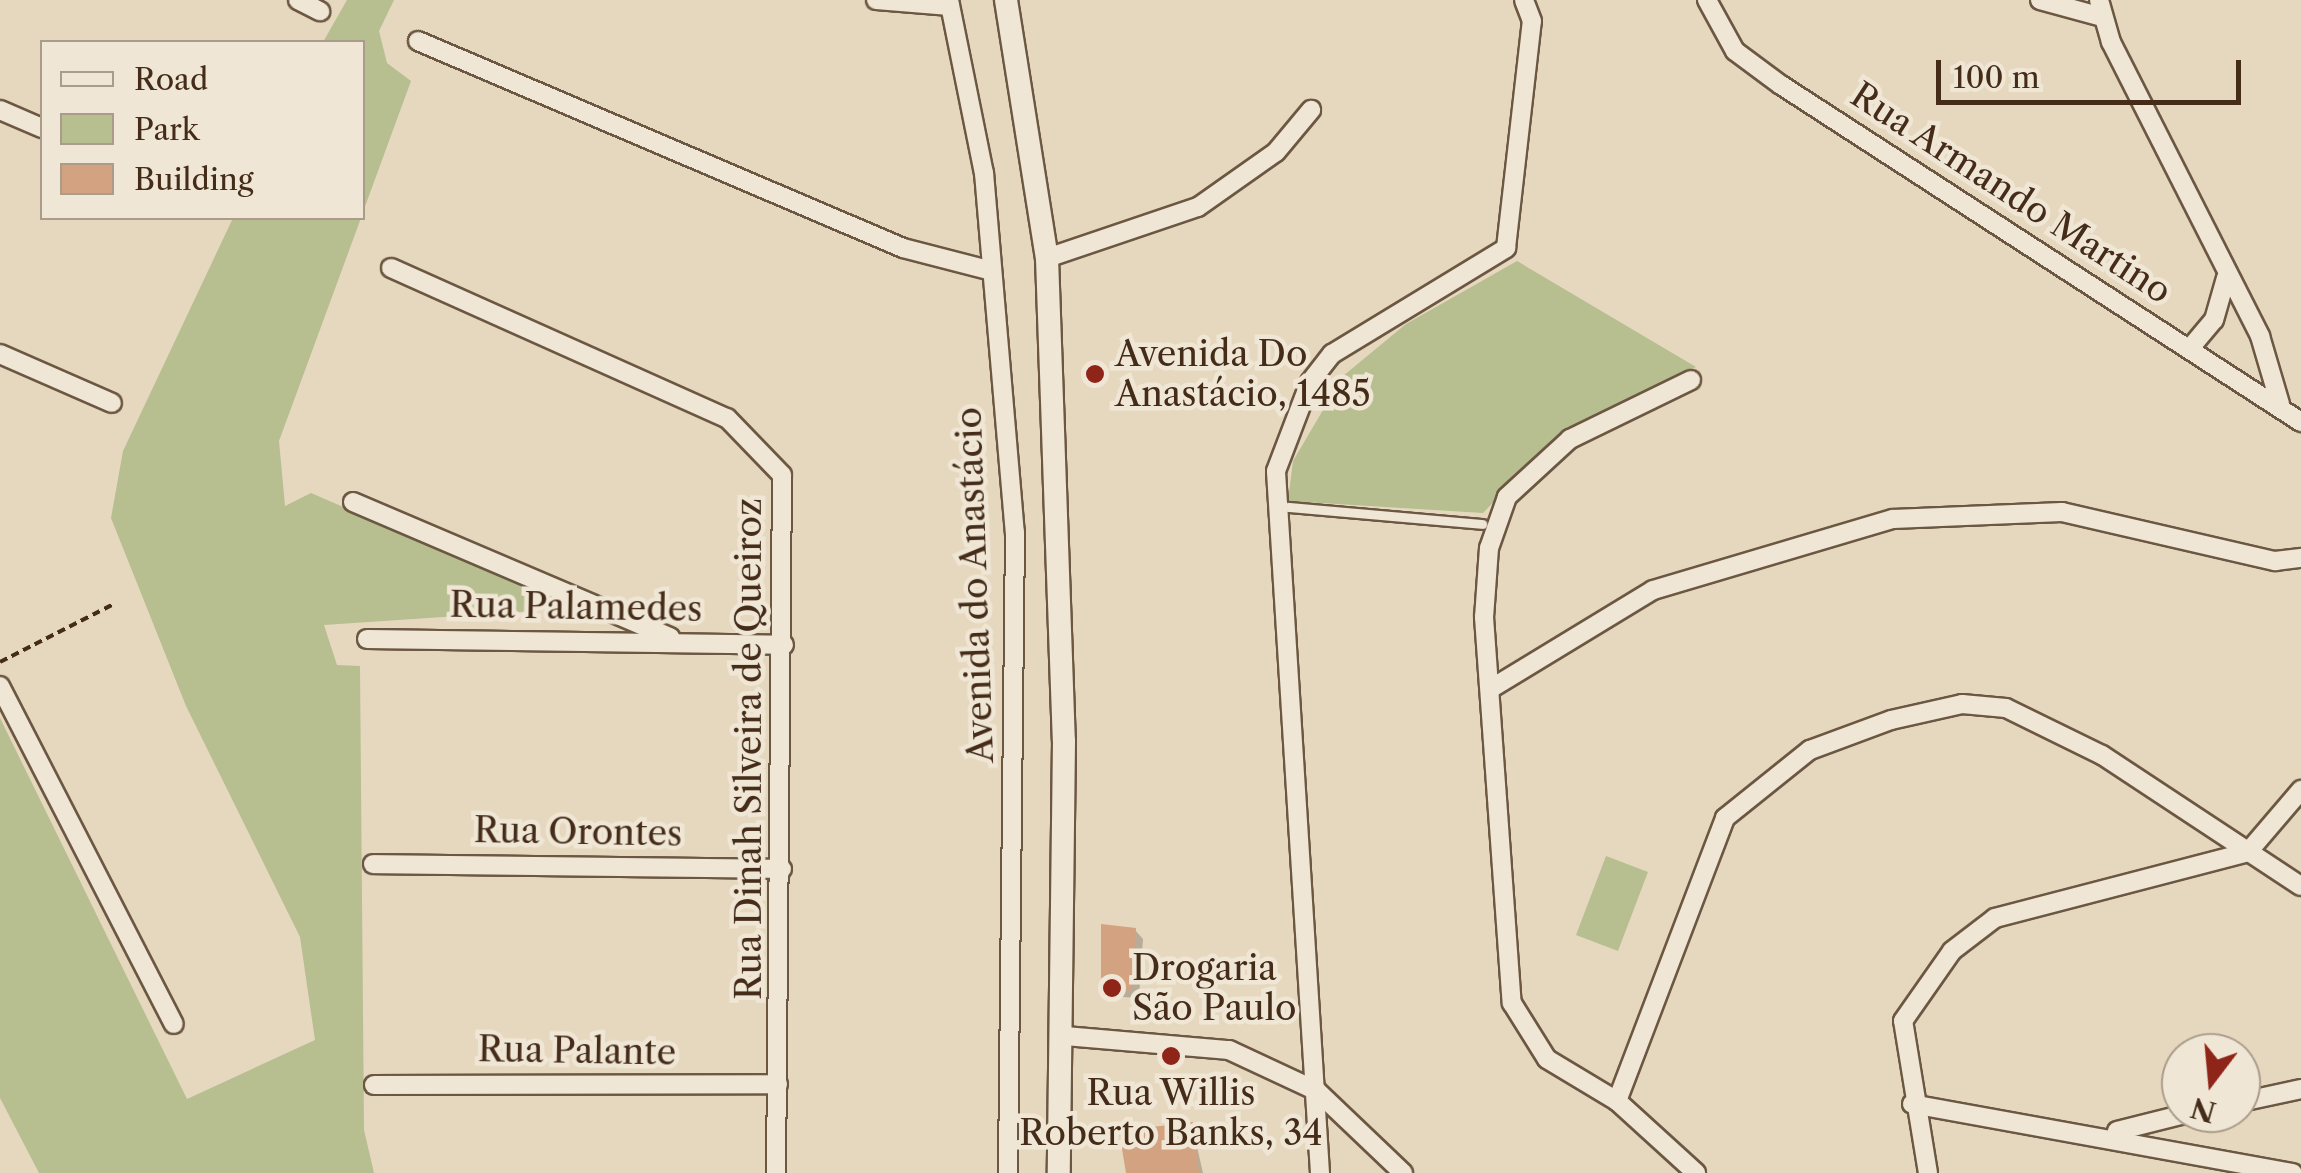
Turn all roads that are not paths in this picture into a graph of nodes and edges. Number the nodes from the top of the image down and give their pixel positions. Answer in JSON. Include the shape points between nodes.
{"nodes":[{"id":1,"x":298,"y":0,"type":"edge"},
{"id":2,"x":876,"y":0,"type":"edge"},
{"id":3,"x":1006,"y":0,"type":"edge"},
{"id":4,"x":1707,"y":0,"type":"edge"},
{"id":5,"x":2040,"y":0,"type":"edge"},
{"id":6,"x":1526,"y":2,"type":"edge"},
{"id":7,"x":950,"y":3,"type":"edge"},
{"id":8,"x":2099,"y":8,"type":"edge"},
{"id":9,"x":320,"y":11,"type":"dead end"},
{"id":10,"x":418,"y":41,"type":"dead end"},
{"id":11,"x":0,"y":110,"type":"edge"},
{"id":12,"x":1311,"y":110,"type":"dead end"},
{"id":13,"x":40,"y":127,"type":"edge"},
{"id":14,"x":1047,"y":258,"type":"junction"},
{"id":15,"x":391,"y":268,"type":"dead end"},
{"id":16,"x":992,"y":271,"type":"junction"},
{"id":17,"x":2226,"y":278,"type":"junction"},
{"id":18,"x":2191,"y":347,"type":"junction"},
{"id":19,"x":0,"y":354,"type":"edge"},
{"id":20,"x":1691,"y":380,"type":"dead end"},
{"id":21,"x":112,"y":403,"type":"dead end"},
{"id":22,"x":2280,"y":404,"type":"junction"},
{"id":23,"x":2301,"y":422,"type":"edge"},
{"id":24,"x":353,"y":502,"type":"dead end"},
{"id":25,"x":1288,"y":507,"type":"dead end"},
{"id":26,"x":1482,"y":524,"type":"dead end"},
{"id":27,"x":2301,"y":558,"type":"edge"},
{"id":28,"x":367,"y":639,"type":"dead end"},
{"id":29,"x":676,"y":639,"type":"junction"},
{"id":30,"x":784,"y":645,"type":"junction"},
{"id":31,"x":0,"y":686,"type":"edge"},
{"id":32,"x":1492,"y":688,"type":"junction"},
{"id":33,"x":2301,"y":790,"type":"edge"},
{"id":34,"x":2248,"y":852,"type":"junction"},
{"id":35,"x":373,"y":864,"type":"dead end"},
{"id":36,"x":782,"y":868,"type":"junction"},
{"id":37,"x":2301,"y":886,"type":"edge"},
{"id":38,"x":174,"y":1024,"type":"dead end"},
{"id":39,"x":1065,"y":1036,"type":"junction"},
{"id":40,"x":778,"y":1084,"type":"junction"},
{"id":41,"x":374,"y":1085,"type":"dead end"},
{"id":42,"x":2301,"y":1088,"type":"edge"},
{"id":43,"x":1317,"y":1091,"type":"junction"},
{"id":44,"x":2261,"y":1097,"type":"edge"},
{"id":45,"x":1617,"y":1101,"type":"junction"},
{"id":46,"x":1912,"y":1104,"type":"junction"},
{"id":47,"x":2161,"y":1120,"type":"edge"},
{"id":48,"x":2103,"y":1135,"type":"junction"},
{"id":49,"x":776,"y":1173,"type":"edge"},
{"id":50,"x":1008,"y":1173,"type":"edge"},
{"id":51,"x":1060,"y":1173,"type":"edge"},
{"id":52,"x":1320,"y":1173,"type":"edge"},
{"id":53,"x":1403,"y":1173,"type":"edge"},
{"id":54,"x":1696,"y":1173,"type":"edge"},
{"id":55,"x":1928,"y":1173,"type":"edge"},
{"id":56,"x":2293,"y":1173,"type":"edge"}],
"edges":[{"from":1,"to":9,"type":"street"},
{"from":2,"to":7,"type":"street"},
{"from":3,"to":14,"type":"main road"},
{"from":4,"to":18,"type":"street","name":"Rua Armando Martino","via":[[1734,51],[1781,85]]},
{"from":5,"to":8,"type":"street"},
{"from":6,"to":43,"type":"street","via":[[1506,248],[1332,354],[1310,382],[1276,471]]},
{"from":7,"to":16,"type":"street","name":"Avenida do Anastácio"},
{"from":8,"to":17,"type":"street"},
{"from":10,"to":16,"type":"street","via":[[903,248]]},
{"from":11,"to":13,"type":"street"},
{"from":12,"to":14,"type":"street","via":[[1276,152],[1198,207]]},
{"from":14,"to":39,"type":"main road"},
{"from":15,"to":30,"type":"street","name":"Rua Dinah Silveira de Queiroz","via":[[745,429],[782,475]]},
{"from":16,"to":50,"type":"street","name":"Avenida do Anastácio","via":[[1015,532]]},
{"from":17,"to":18,"type":"street","via":[[2214,320]]},
{"from":17,"to":22,"type":"street","via":[[2260,336]]},
{"from":18,"to":22,"type":"street","name":"Rua Armando Martino"},
{"from":19,"to":21,"type":"street"},
{"from":20,"to":32,"type":"street","via":[[1570,438],[1508,497],[1484,578]]},
{"from":22,"to":23,"type":"street","name":"Rua Armando Martino"},
{"from":24,"to":29,"type":"street"},
{"from":25,"to":26,"type":"lane"},
{"from":27,"to":32,"type":"street","via":[[2275,561],[2062,512],[1894,519],[1653,590]]},
{"from":28,"to":29,"type":"street","name":"Rua Palamedes"},
{"from":29,"to":30,"type":"street","name":"Rua Palamedes"},
{"from":30,"to":36,"type":"street","name":"Rua Dinah Silveira de Queiroz"},
{"from":31,"to":38,"type":"street"},
{"from":32,"to":45,"type":"street","via":[[1512,1003],[1548,1059]]},
{"from":33,"to":34,"type":"street"},
{"from":34,"to":37,"type":"street"},
{"from":34,"to":45,"type":"street","via":[[2102,755],[2006,708],[1962,704],[1846,735],[1773,772],[1725,818]]},
{"from":34,"to":46,"type":"street","via":[[1995,918],[1952,951],[1903,1021]]},
{"from":35,"to":36,"type":"street","name":"Rua Orontes"},
{"from":36,"to":40,"type":"street","name":"Rua Dinah Silveira de Queiroz"},
{"from":39,"to":43,"type":"street","via":[[1230,1050]]},
{"from":39,"to":51,"type":"main road"},
{"from":40,"to":41,"type":"street","name":"Rua Palante"},
{"from":40,"to":49,"type":"street","name":"Rua Dinah Silveira de Queiroz"},
{"from":42,"to":44,"type":"street"},
{"from":43,"to":52,"type":"street"},
{"from":43,"to":53,"type":"street"},
{"from":45,"to":54,"type":"street"},
{"from":46,"to":48,"type":"street"},
{"from":46,"to":55,"type":"street"},
{"from":47,"to":48,"type":"street"},
{"from":48,"to":56,"type":"street"}]}
